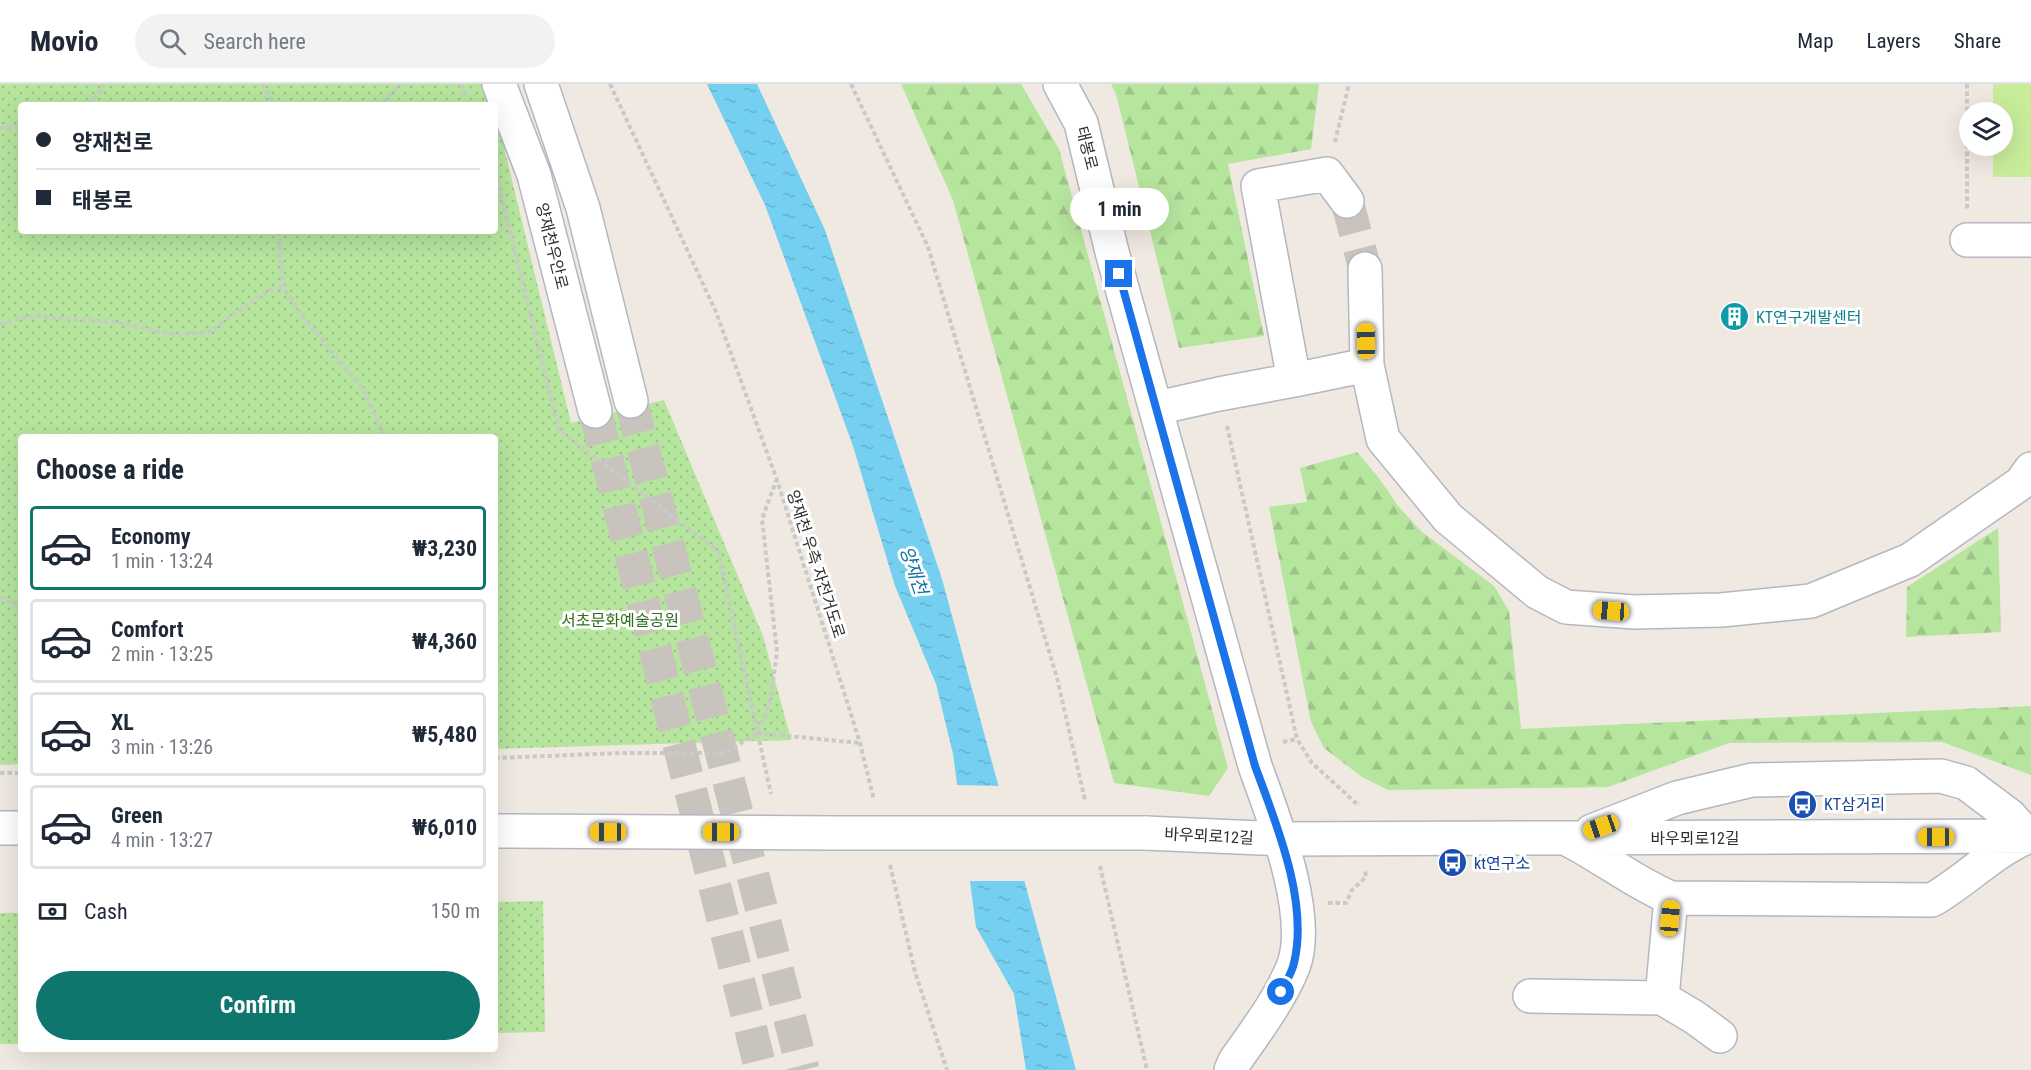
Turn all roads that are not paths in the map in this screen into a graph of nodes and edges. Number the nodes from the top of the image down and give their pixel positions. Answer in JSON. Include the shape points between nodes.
{"nodes":[{"id":1,"x":499,"y":84,"type":"edge"},
{"id":2,"x":541,"y":84,"type":"edge"},
{"id":3,"x":1060,"y":84,"type":"edge"},
{"id":4,"x":1347,"y":201,"type":"tunnel mouth"},
{"id":5,"x":1966,"y":240,"type":"road end"},
{"id":6,"x":2031,"y":240,"type":"edge"},
{"id":7,"x":1365,"y":269,"type":"tunnel mouth"},
{"id":8,"x":1367,"y":364,"type":"junction"},
{"id":9,"x":1294,"y":380,"type":"junction"},
{"id":10,"x":631,"y":401,"type":"tunnel mouth"},
{"id":11,"x":1156,"y":408,"type":"junction"},
{"id":12,"x":595,"y":411,"type":"tunnel mouth"},
{"id":13,"x":2031,"y":469,"type":"edge"},
{"id":14,"x":0,"y":828,"type":"edge"},
{"id":15,"x":18,"y":828,"type":"edge"},
{"id":16,"x":498,"y":831,"type":"edge"},
{"id":17,"x":2030,"y":836,"type":"edge"},
{"id":18,"x":1282,"y":839,"type":"junction"},
{"id":19,"x":1567,"y":839,"type":"junction"},
{"id":20,"x":1671,"y":898,"type":"junction"},
{"id":21,"x":1530,"y":996,"type":"dead end"},
{"id":22,"x":1662,"y":999,"type":"junction"},
{"id":23,"x":1720,"y":1036,"type":"dead end"},
{"id":24,"x":1231,"y":1070,"type":"edge"}],
"edges":[{"from":1,"to":12,"type":"street","name":"양재천우안로","via":[[534,175]]},
{"from":2,"to":10,"type":"street","via":[[583,208]]},
{"from":3,"to":11,"type":"street","name":"태봉로","via":[[1081,123]]},
{"from":4,"to":9,"type":"street","via":[[1327,174],[1258,186]]},
{"from":5,"to":6,"type":"street"},
{"from":7,"to":8,"type":"street"},
{"from":8,"to":9,"type":"street"},
{"from":8,"to":13,"type":"street","via":[[1383,439],[1448,518],[1537,592],[1566,607],[1634,612],[1721,610],[1811,601],[1910,560],[2021,483]]},
{"from":9,"to":11,"type":"street"},
{"from":11,"to":18,"type":"street","name":"태봉로","via":[[1255,766]]},
{"from":14,"to":15,"type":"street"},
{"from":16,"to":18,"type":"street","name":"바우뫼로12길","bridge":true,"via":[[1145,833]]},
{"from":17,"to":19,"type":"street","name":"바우뫼로12길"},
{"from":17,"to":19,"type":"street","via":[[1966,783],[1941,776],[1752,780],[1677,798]]},
{"from":17,"to":20,"type":"street","via":[[2007,845],[1932,900]]},
{"from":18,"to":19,"type":"street","name":"바우뫼로12길"},
{"from":18,"to":24,"type":"street","name":"태봉로","via":[[1299,931],[1294,964],[1272,1008]]},
{"from":19,"to":20,"type":"street","via":[[1649,890]]},
{"from":20,"to":22,"type":"street"},
{"from":21,"to":22,"type":"street"},
{"from":22,"to":23,"type":"street"}]}
